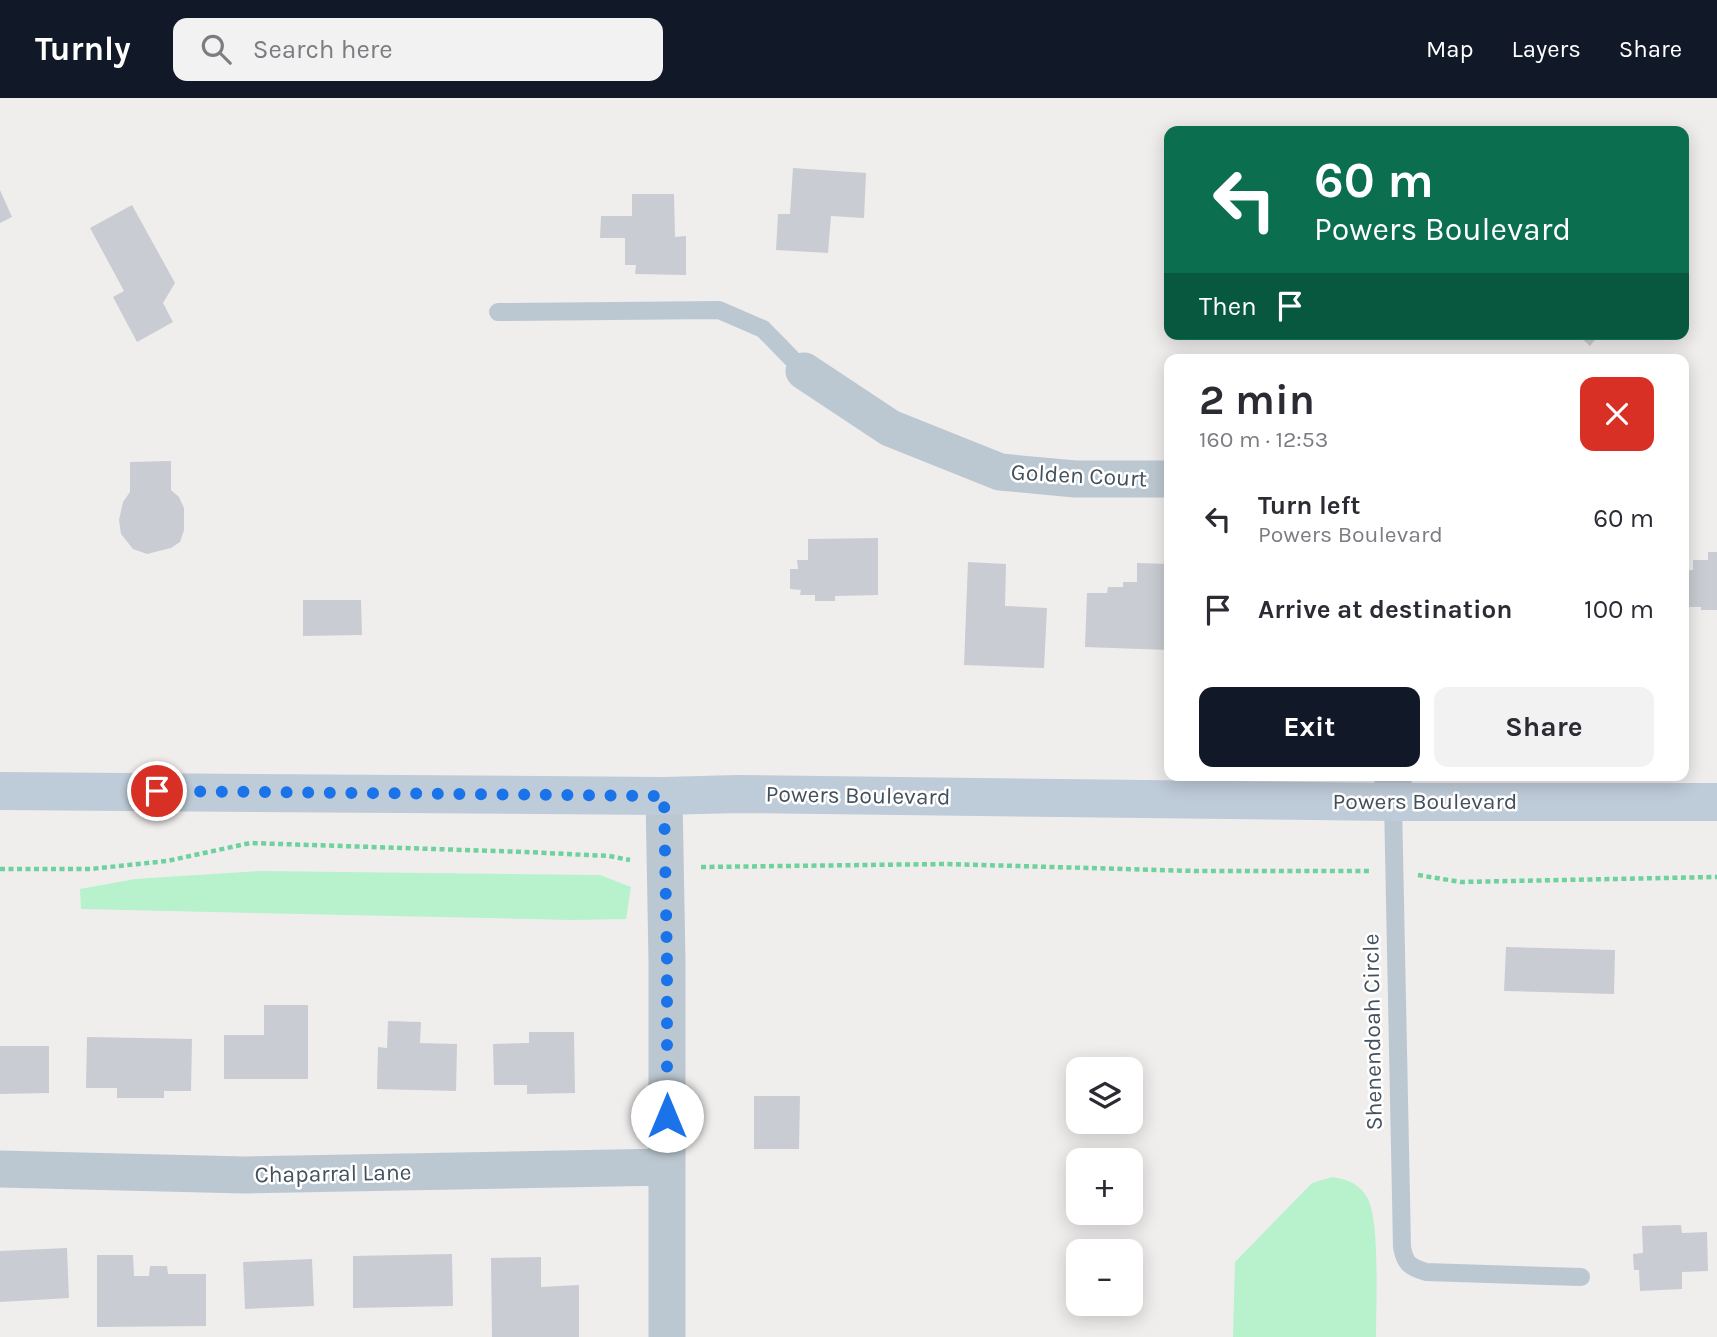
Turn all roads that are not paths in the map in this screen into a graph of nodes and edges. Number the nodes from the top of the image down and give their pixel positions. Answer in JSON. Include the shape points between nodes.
{"nodes":[{"id":1,"x":498,"y":312,"type":"dead end"},
{"id":2,"x":804,"y":370,"type":"joint"},
{"id":3,"x":1164,"y":479,"type":"edge"},
{"id":4,"x":1393,"y":789,"type":"edge"},
{"id":5,"x":0,"y":791,"type":"edge"},
{"id":6,"x":664,"y":796,"type":"junction"},
{"id":7,"x":1717,"y":802,"type":"edge"},
{"id":8,"x":667,"y":1167,"type":"junction"},
{"id":9,"x":0,"y":1169,"type":"edge"},
{"id":10,"x":1581,"y":1277,"type":"dead end"},
{"id":11,"x":667,"y":1337,"type":"edge"}],
"edges":[{"from":1,"to":2,"type":"lane","via":[[719,310],[763,329]]},
{"from":2,"to":3,"type":"street","name":"Golden Court","via":[[890,428],[1000,472],[1075,479]]},
{"from":4,"to":6,"type":"main road","name":"Powers Boulevard"},
{"from":4,"to":7,"type":"main road","name":"Powers Boulevard"},
{"from":4,"to":10,"type":"lane","name":"Shenendoah Circle","via":[[1405,1261],[1426,1272]]},
{"from":5,"to":6,"type":"main road","name":"Powers Boulevard"},
{"from":6,"to":8,"type":"street"},
{"from":8,"to":9,"type":"street","name":"Chaparral Lane","via":[[244,1175]]},
{"from":8,"to":11,"type":"street"}]}
